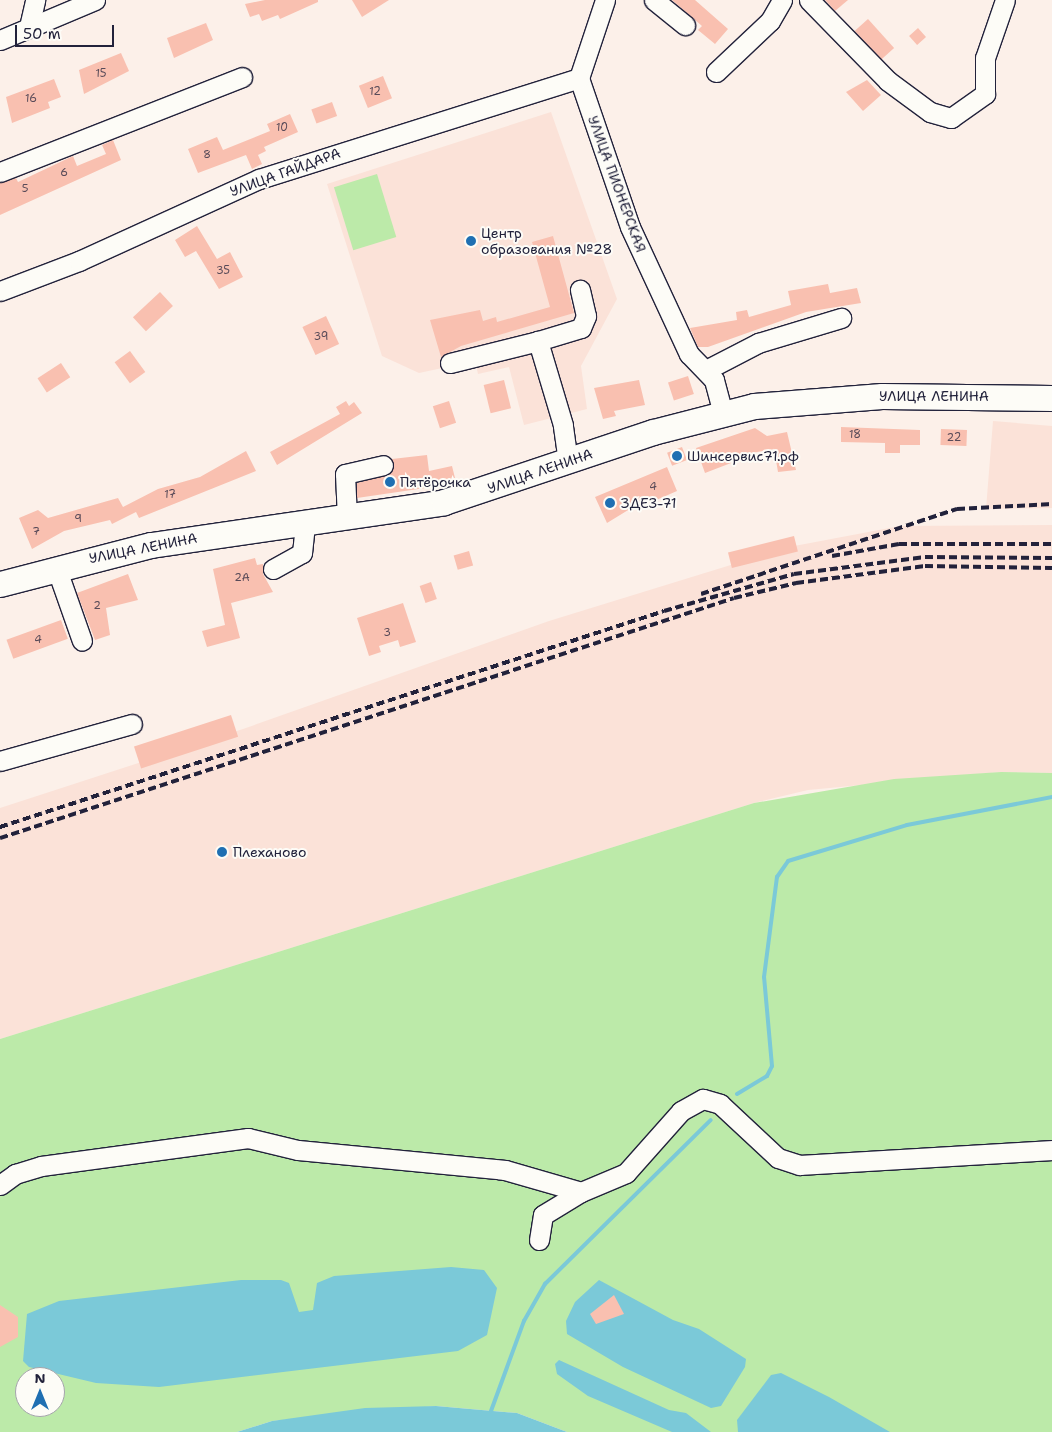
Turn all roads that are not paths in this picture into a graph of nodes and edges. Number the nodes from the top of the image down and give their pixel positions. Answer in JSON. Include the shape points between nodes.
{"nodes":[{"id":1,"x":35,"y":0,"type":"edge"},
{"id":2,"x":95,"y":0,"type":"edge"},
{"id":3,"x":605,"y":0,"type":"edge"},
{"id":4,"x":654,"y":0,"type":"edge"},
{"id":5,"x":782,"y":0,"type":"edge"},
{"id":6,"x":809,"y":0,"type":"edge"},
{"id":7,"x":1006,"y":0,"type":"edge"},
{"id":8,"x":685,"y":25,"type":"dead end"},
{"id":9,"x":29,"y":27,"type":"junction"},
{"id":10,"x":0,"y":40,"type":"edge"},
{"id":11,"x":716,"y":72,"type":"dead end"},
{"id":12,"x":242,"y":77,"type":"dead end"},
{"id":13,"x":579,"y":78,"type":"junction"},
{"id":14,"x":0,"y":172,"type":"edge"},
{"id":15,"x":580,"y":290,"type":"dead end"},
{"id":16,"x":0,"y":291,"type":"edge"},
{"id":17,"x":841,"y":318,"type":"dead end"},
{"id":18,"x":538,"y":341,"type":"junction"},
{"id":19,"x":450,"y":363,"type":"dead end"},
{"id":20,"x":706,"y":370,"type":"junction"},
{"id":21,"x":1052,"y":398,"type":"edge"},
{"id":22,"x":723,"y":413,"type":"junction"},
{"id":23,"x":568,"y":462,"type":"junction"},
{"id":24,"x":383,"y":465,"type":"dead end"},
{"id":25,"x":347,"y":518,"type":"junction"},
{"id":26,"x":305,"y":523,"type":"junction"},
{"id":27,"x":56,"y":567,"type":"junction"},
{"id":28,"x":273,"y":569,"type":"dead end"},
{"id":29,"x":0,"y":584,"type":"edge"},
{"id":30,"x":82,"y":641,"type":"dead end"},
{"id":31,"x":132,"y":724,"type":"dead end"},
{"id":32,"x":0,"y":762,"type":"edge"},
{"id":33,"x":1052,"y":1150,"type":"edge"},
{"id":34,"x":0,"y":1185,"type":"edge"},
{"id":35,"x":581,"y":1192,"type":"junction"},
{"id":36,"x":539,"y":1240,"type":"dead end"}],
"edges":[{"from":1,"to":9,"type":"street"},
{"from":2,"to":9,"type":"street"},
{"from":3,"to":13,"type":"street"},
{"from":4,"to":8,"type":"street"},
{"from":5,"to":11,"type":"street","via":[[770,21]]},
{"from":6,"to":7,"type":"street","via":[[888,81],[930,112],[951,118],[986,94],[985,58]]},
{"from":9,"to":10,"type":"street"},
{"from":12,"to":14,"type":"street"},
{"from":13,"to":16,"type":"street","name":"УЛИЦА ГАЙДАРА","via":[[259,179],[79,261]]},
{"from":13,"to":20,"type":"street","name":"УЛИЦА ПИОНЕРСКАЯ","via":[[630,227],[689,354]]},
{"from":15,"to":18,"type":"street","via":[[586,316],[581,328]]},
{"from":17,"to":20,"type":"street","via":[[758,342]]},
{"from":18,"to":19,"type":"street"},
{"from":18,"to":23,"type":"street","via":[[563,425]]},
{"from":20,"to":22,"type":"street","name":"УЛИЦА ПИОНЕРСКАЯ","via":[[714,380]]},
{"from":21,"to":22,"type":"main road","name":"УЛИЦА ЛЕНИНА","via":[[836,398]]},
{"from":22,"to":23,"type":"main road","name":"УЛИЦА ЛЕНИНА"},
{"from":23,"to":25,"type":"main road","name":"УЛИЦА ЛЕНИНА","via":[[444,502]]},
{"from":24,"to":25,"type":"street","via":[[345,474]]},
{"from":25,"to":26,"type":"main road","name":"УЛИЦА ЛЕНИНА"},
{"from":26,"to":27,"type":"main road","name":"УЛИЦА ЛЕНИНА","via":[[152,545]]},
{"from":26,"to":28,"type":"street","via":[[302,552]]},
{"from":27,"to":29,"type":"main road","name":"УЛИЦА ЛЕНИНА"},
{"from":27,"to":30,"type":"street"},
{"from":31,"to":32,"type":"street"},
{"from":33,"to":35,"type":"street","via":[[800,1165],[778,1158],[720,1104],[703,1099],[681,1111],[626,1173]]},
{"from":34,"to":35,"type":"street","via":[[15,1174],[41,1166],[248,1138],[298,1150],[505,1170]]},
{"from":35,"to":36,"type":"street","via":[[543,1215]]}]}
